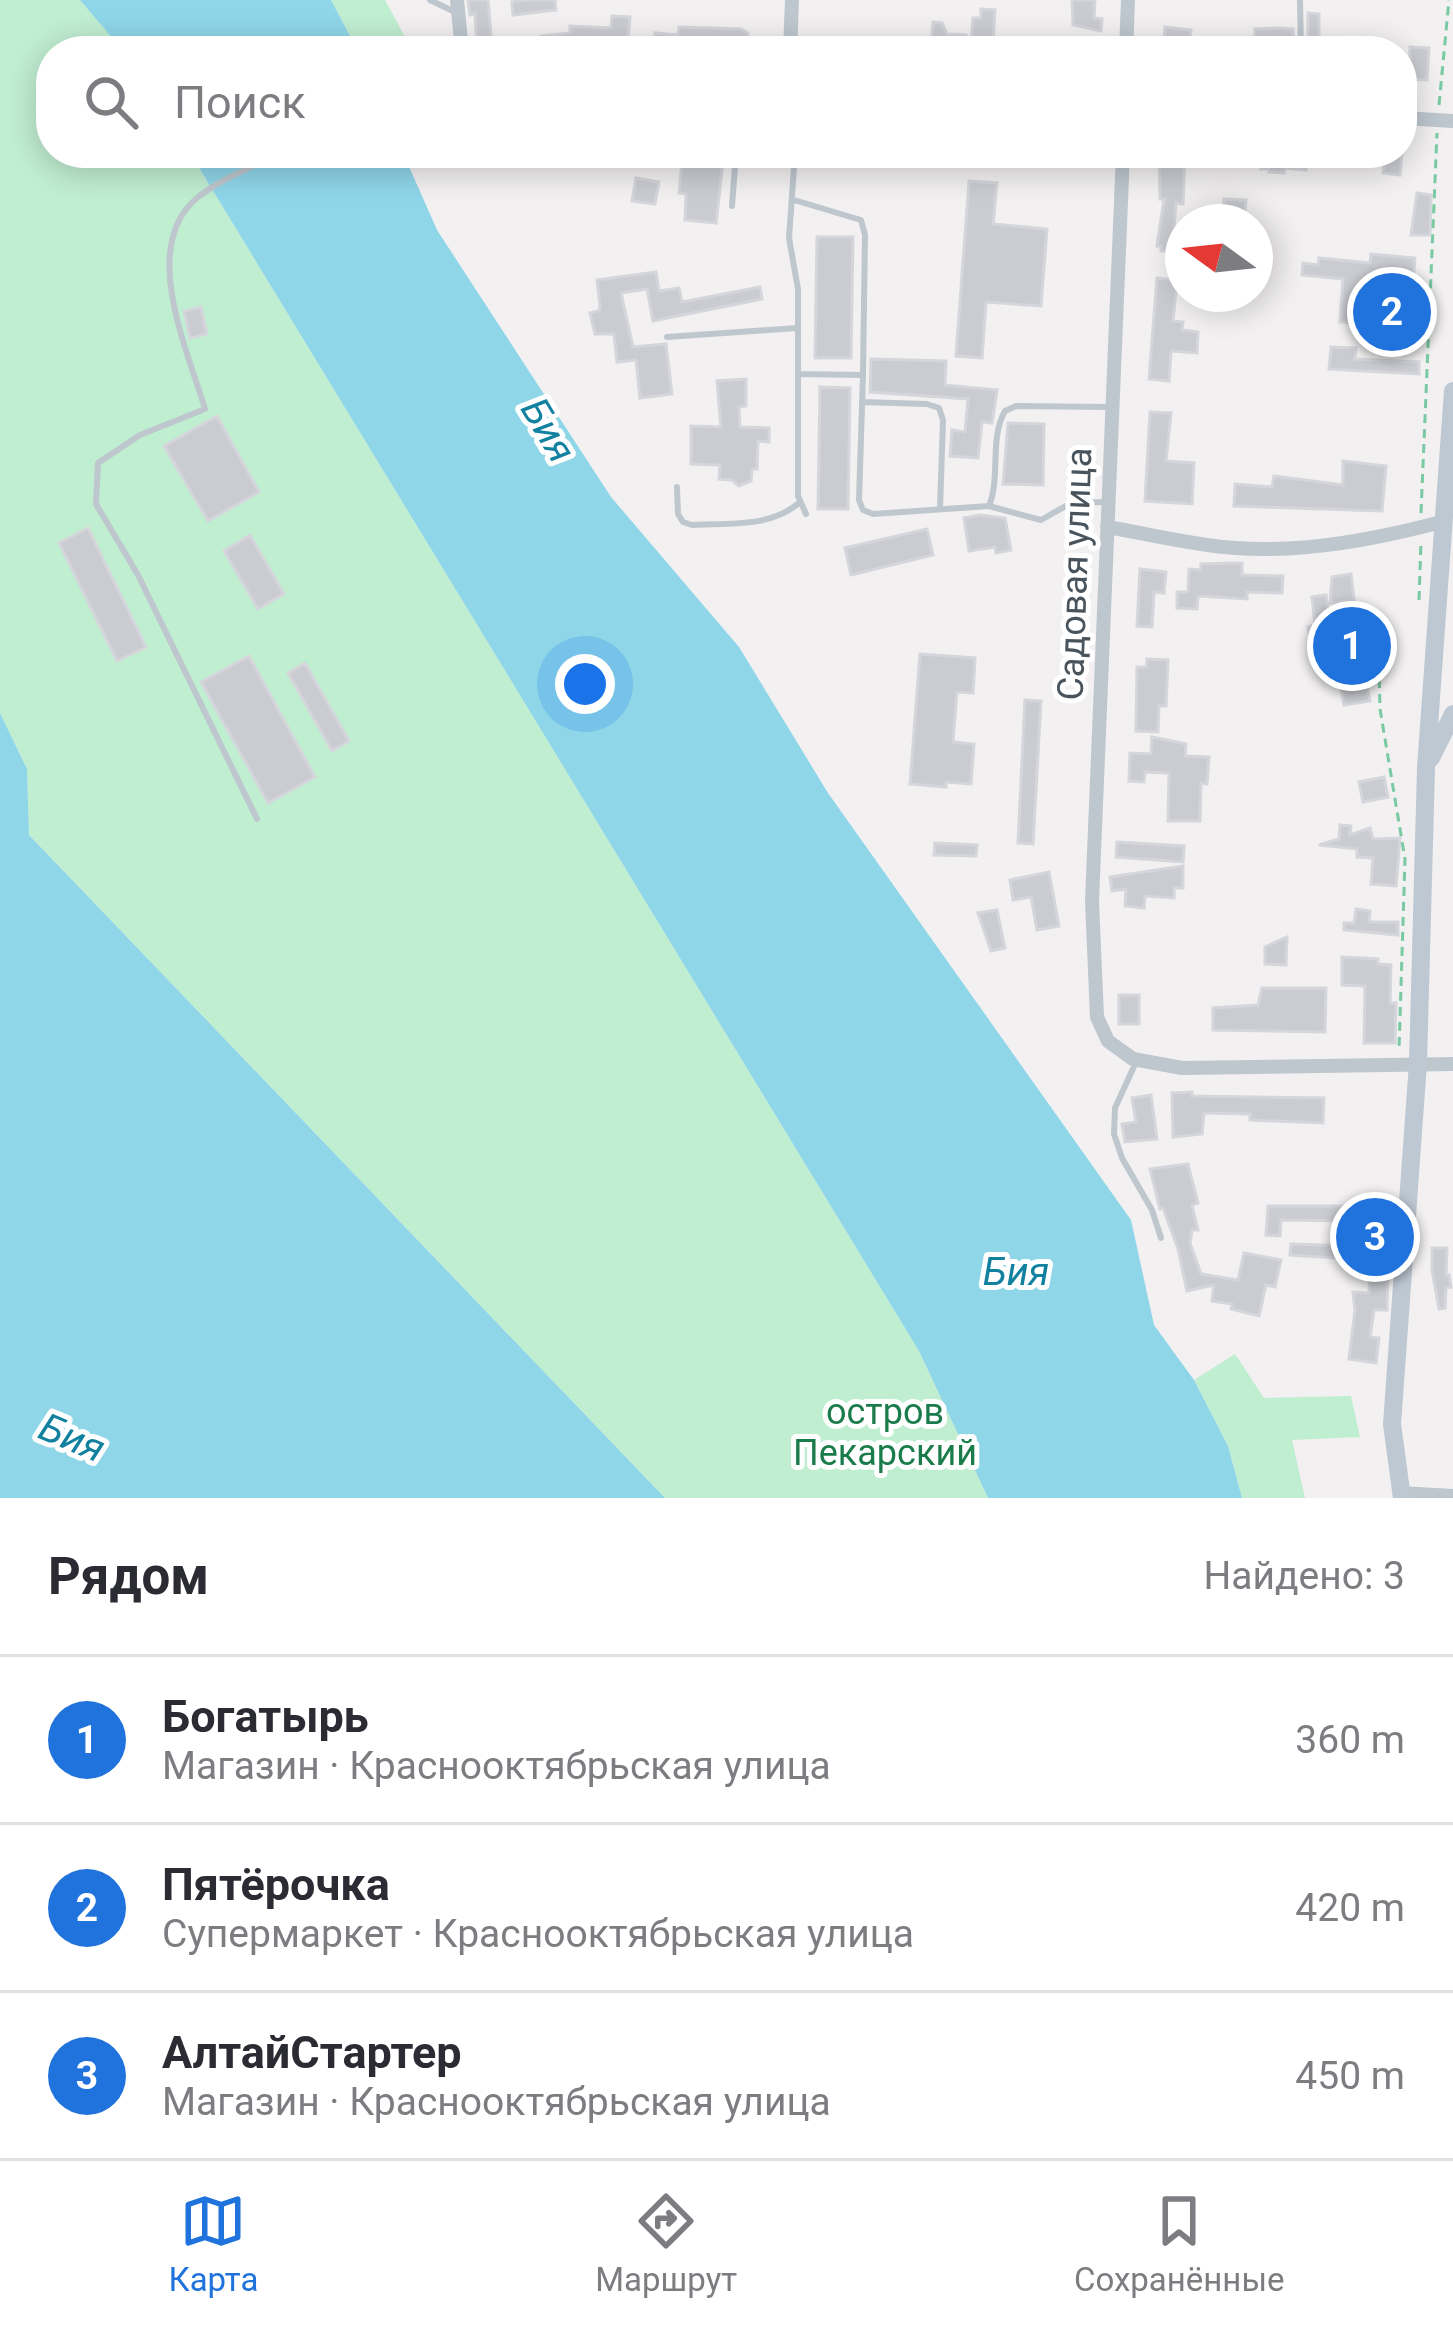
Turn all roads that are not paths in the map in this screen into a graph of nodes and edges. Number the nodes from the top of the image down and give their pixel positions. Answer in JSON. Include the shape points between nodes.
{"nodes":[{"id":1,"x":430,"y":0,"type":"edge"},
{"id":2,"x":792,"y":0,"type":"edge"},
{"id":3,"x":1128,"y":0,"type":"edge"},
{"id":4,"x":1300,"y":0,"type":"edge"},
{"id":5,"x":457,"y":7,"type":"edge"},
{"id":6,"x":791,"y":36,"type":"edge"},
{"id":7,"x":1127,"y":36,"type":"edge"},
{"id":8,"x":1301,"y":36,"type":"edge"},
{"id":9,"x":251,"y":168,"type":"edge"},
{"id":10,"x":735,"y":168,"type":"edge"},
{"id":11,"x":795,"y":168,"type":"edge"},
{"id":12,"x":1122,"y":168,"type":"edge"},
{"id":13,"x":794,"y":200,"type":"junction"},
{"id":14,"x":732,"y":206,"type":"dead end"},
{"id":15,"x":797,"y":328,"type":"junction"},
{"id":16,"x":667,"y":337,"type":"dead end"},
{"id":17,"x":798,"y":374,"type":"junction"},
{"id":18,"x":863,"y":375,"type":"junction"},
{"id":19,"x":1453,"y":391,"type":"edge"},
{"id":20,"x":862,"y":402,"type":"junction"},
{"id":21,"x":1112,"y":407,"type":"junction"},
{"id":22,"x":1451,"y":440,"type":"edge"},
{"id":23,"x":677,"y":487,"type":"dead end"},
{"id":24,"x":800,"y":502,"type":"junction"},
{"id":25,"x":1108,"y":502,"type":"junction"},
{"id":26,"x":988,"y":506,"type":"junction"},
{"id":27,"x":940,"y":509,"type":"junction"},
{"id":28,"x":806,"y":514,"type":"dead end"},
{"id":29,"x":1445,"y":521,"type":"junction"},
{"id":30,"x":1107,"y":527,"type":"junction"},
{"id":31,"x":1440,"y":592,"type":"junction"},
{"id":32,"x":1453,"y":625,"type":"edge"},
{"id":33,"x":1453,"y":714,"type":"edge"},
{"id":34,"x":1426,"y":768,"type":"junction"},
{"id":35,"x":257,"y":819,"type":"dead end"},
{"id":36,"x":1137,"y":1060,"type":"junction"},
{"id":37,"x":1408,"y":1064,"type":"junction"},
{"id":38,"x":1453,"y":1064,"type":"edge"},
{"id":39,"x":1161,"y":1238,"type":"dead end"},
{"id":40,"x":1401,"y":1496,"type":"edge"},
{"id":41,"x":1453,"y":1496,"type":"edge"}],
"edges":[{"from":1,"to":5,"type":"lane"},
{"from":2,"to":6,"type":"street"},
{"from":3,"to":7,"type":"street"},
{"from":4,"to":8,"type":"lane"},
{"from":9,"to":35,"type":"lane","via":[[186,208],[170,244],[170,286],[205,410],[140,435],[98,463],[96,504]]},
{"from":10,"to":14,"type":"lane"},
{"from":11,"to":13,"type":"lane"},
{"from":12,"to":21,"type":"street","name":"Садовая улица"},
{"from":13,"to":15,"type":"lane"},
{"from":13,"to":18,"type":"lane","via":[[855,216],[863,227]]},
{"from":15,"to":16,"type":"lane"},
{"from":15,"to":17,"type":"lane"},
{"from":17,"to":18,"type":"lane"},
{"from":17,"to":24,"type":"lane"},
{"from":18,"to":20,"type":"lane"},
{"from":19,"to":22,"type":"main road"},
{"from":20,"to":27,"type":"lane","via":[[939,408]]},
{"from":20,"to":27,"type":"lane","via":[[863,510]]},
{"from":21,"to":25,"type":"street","name":"Садовая улица"},
{"from":21,"to":26,"type":"lane","via":[[1005,411]]},
{"from":22,"to":29,"type":"main road"},
{"from":23,"to":24,"type":"lane","via":[[678,514],[692,526],[763,521]]},
{"from":24,"to":28,"type":"lane"},
{"from":25,"to":26,"type":"lane","via":[[1078,501],[1041,520]]},
{"from":25,"to":30,"type":"street","name":"Садовая улица"},
{"from":26,"to":27,"type":"lane"},
{"from":29,"to":30,"type":"street","via":[[1368,541],[1239,548]]},
{"from":29,"to":31,"type":"main road"},
{"from":30,"to":36,"type":"street","name":"Садовая улица","via":[[1094,998],[1108,1041]]},
{"from":31,"to":32,"type":"main road"},
{"from":31,"to":34,"type":"main road"},
{"from":33,"to":34,"type":"main road"},
{"from":34,"to":37,"type":"main road"},
{"from":36,"to":37,"type":"street","via":[[1181,1068]]},
{"from":36,"to":39,"type":"lane","via":[[1115,1108],[1114,1134]]},
{"from":37,"to":38,"type":"street"},
{"from":37,"to":40,"type":"main road","via":[[1392,1424]]},
{"from":40,"to":41,"type":"street"}]}
